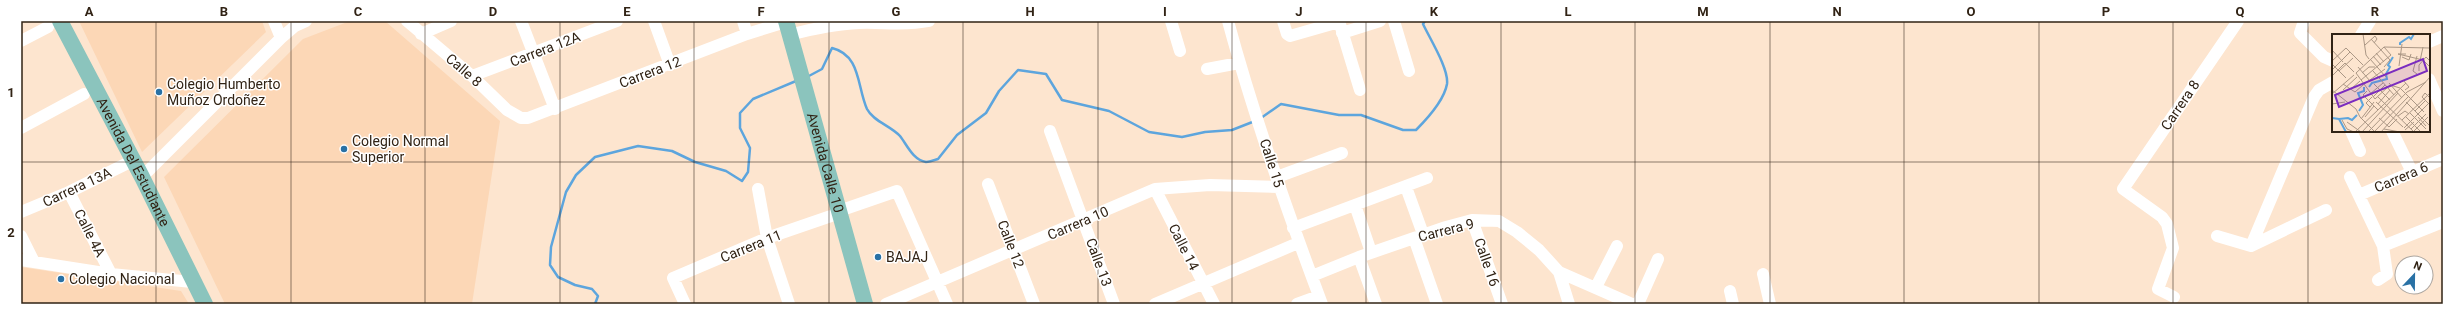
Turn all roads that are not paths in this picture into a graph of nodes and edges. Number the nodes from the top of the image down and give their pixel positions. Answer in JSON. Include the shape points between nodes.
{"nodes":[{"id":1,"x":274,"y":21,"type":"edge"},
{"id":2,"x":306,"y":21,"type":"edge"},
{"id":3,"x":407,"y":21,"type":"edge"},
{"id":4,"x":451,"y":21,"type":"edge"},
{"id":5,"x":521,"y":21,"type":"edge"},
{"id":6,"x":617,"y":21,"type":"edge"},
{"id":7,"x":654,"y":21,"type":"edge"},
{"id":8,"x":743,"y":21,"type":"edge"},
{"id":9,"x":929,"y":21,"type":"edge"},
{"id":10,"x":1171,"y":21,"type":"edge"},
{"id":11,"x":1228,"y":21,"type":"edge"},
{"id":12,"x":1283,"y":21,"type":"edge"},
{"id":13,"x":1380,"y":21,"type":"edge"},
{"id":14,"x":1394,"y":21,"type":"edge"},
{"id":15,"x":2238,"y":21,"type":"edge"},
{"id":16,"x":2370,"y":21,"type":"edge"},
{"id":17,"x":54,"y":24,"type":"edge"},
{"id":18,"x":783,"y":25,"type":"edge"},
{"id":19,"x":1340,"y":25,"type":"edge"},
{"id":20,"x":2302,"y":26,"type":"edge"},
{"id":21,"x":421,"y":34,"type":"junction"},
{"id":22,"x":747,"y":34,"type":"junction"},
{"id":23,"x":2362,"y":34,"type":"edge"},
{"id":24,"x":2443,"y":36,"type":"edge"},
{"id":25,"x":281,"y":38,"type":"junction"},
{"id":26,"x":21,"y":41,"type":"edge"},
{"id":27,"x":2430,"y":42,"type":"edge"},
{"id":28,"x":1180,"y":51,"type":"dead end"},
{"id":29,"x":533,"y":53,"type":"junction"},
{"id":30,"x":2332,"y":61,"type":"edge"},
{"id":31,"x":670,"y":64,"type":"junction"},
{"id":32,"x":1239,"y":64,"type":"junction"},
{"id":33,"x":1207,"y":69,"type":"dead end"},
{"id":34,"x":1409,"y":70,"type":"dead end"},
{"id":35,"x":472,"y":76,"type":"junction"},
{"id":36,"x":2430,"y":81,"type":"edge"},
{"id":37,"x":2332,"y":84,"type":"edge"},
{"id":38,"x":1360,"y":90,"type":"dead end"},
{"id":39,"x":84,"y":94,"type":"dead end"},
{"id":40,"x":554,"y":109,"type":"junction"},
{"id":41,"x":2443,"y":111,"type":"edge"},
{"id":42,"x":521,"y":118,"type":"joint"},
{"id":43,"x":21,"y":128,"type":"edge"},
{"id":44,"x":1050,"y":131,"type":"dead end"},
{"id":45,"x":2351,"y":132,"type":"edge"},
{"id":46,"x":2392,"y":132,"type":"edge"},
{"id":47,"x":2360,"y":151,"type":"dead end"},
{"id":48,"x":1342,"y":153,"type":"dead end"},
{"id":49,"x":2443,"y":159,"type":"edge"},
{"id":50,"x":132,"y":161,"type":"junction"},
{"id":51,"x":2412,"y":172,"type":"junction"},
{"id":52,"x":142,"y":177,"type":"junction"},
{"id":53,"x":2350,"y":177,"type":"dead end"},
{"id":54,"x":1427,"y":178,"type":"dead end"},
{"id":55,"x":1279,"y":182,"type":"junction"},
{"id":56,"x":988,"y":184,"type":"dead end"},
{"id":57,"x":1406,"y":187,"type":"junction"},
{"id":58,"x":758,"y":189,"type":"dead end"},
{"id":59,"x":1155,"y":189,"type":"junction"},
{"id":60,"x":69,"y":192,"type":"junction"},
{"id":61,"x":2359,"y":195,"type":"junction"},
{"id":62,"x":1355,"y":205,"type":"junction"},
{"id":63,"x":2326,"y":210,"type":"dead end"},
{"id":64,"x":21,"y":212,"type":"edge"},
{"id":65,"x":835,"y":214,"type":"junction"},
{"id":66,"x":1472,"y":220,"type":"junction"},
{"id":67,"x":1083,"y":221,"type":"junction"},
{"id":68,"x":2443,"y":222,"type":"edge"},
{"id":69,"x":1292,"y":228,"type":"junction"},
{"id":70,"x":21,"y":236,"type":"edge"},
{"id":71,"x":1418,"y":236,"type":"junction"},
{"id":72,"x":2217,"y":236,"type":"dead end"},
{"id":73,"x":767,"y":238,"type":"junction"},
{"id":74,"x":1298,"y":244,"type":"junction"},
{"id":75,"x":1617,"y":246,"type":"dead end"},
{"id":76,"x":2251,"y":246,"type":"junction"},
{"id":77,"x":2382,"y":246,"type":"junction"},
{"id":78,"x":1013,"y":250,"type":"junction"},
{"id":79,"x":1371,"y":252,"type":"junction"},
{"id":80,"x":1360,"y":257,"type":"junction"},
{"id":81,"x":1658,"y":259,"type":"dead end"},
{"id":82,"x":21,"y":260,"type":"edge"},
{"id":83,"x":34,"y":262,"type":"junction"},
{"id":84,"x":1559,"y":272,"type":"junction"},
{"id":85,"x":111,"y":274,"type":"junction"},
{"id":86,"x":1763,"y":274,"type":"dead end"},
{"id":87,"x":1312,"y":276,"type":"junction"},
{"id":88,"x":2378,"y":280,"type":"dead end"},
{"id":89,"x":192,"y":282,"type":"junction"},
{"id":90,"x":936,"y":282,"type":"junction"},
{"id":91,"x":1203,"y":283,"type":"junction"},
{"id":92,"x":1596,"y":287,"type":"junction"},
{"id":93,"x":1730,"y":291,"type":"dead end"},
{"id":94,"x":2174,"y":297,"type":"dead end"},
{"id":95,"x":1320,"y":300,"type":"edge"},
{"id":96,"x":204,"y":304,"type":"edge"},
{"id":97,"x":685,"y":304,"type":"edge"},
{"id":98,"x":789,"y":304,"type":"edge"},
{"id":99,"x":855,"y":304,"type":"edge"},
{"id":100,"x":865,"y":304,"type":"edge"},
{"id":101,"x":886,"y":304,"type":"edge"},
{"id":102,"x":947,"y":304,"type":"edge"},
{"id":103,"x":1034,"y":304,"type":"edge"},
{"id":104,"x":1114,"y":304,"type":"edge"},
{"id":105,"x":1155,"y":304,"type":"edge"},
{"id":106,"x":1214,"y":304,"type":"edge"},
{"id":107,"x":1297,"y":304,"type":"edge"},
{"id":108,"x":1376,"y":304,"type":"edge"},
{"id":109,"x":1437,"y":304,"type":"edge"},
{"id":110,"x":1502,"y":304,"type":"edge"},
{"id":111,"x":1569,"y":304,"type":"edge"},
{"id":112,"x":1632,"y":304,"type":"edge"},
{"id":113,"x":1638,"y":304,"type":"edge"},
{"id":114,"x":1734,"y":304,"type":"edge"},
{"id":115,"x":1770,"y":304,"type":"edge"}],
"edges":[{"from":1,"to":25,"type":"street"},
{"from":2,"to":25,"type":"street","via":[[295,26]]},
{"from":3,"to":21,"type":"street","name":"Calle 8"},
{"from":4,"to":21,"type":"street"},
{"from":5,"to":29,"type":"street"},
{"from":6,"to":29,"type":"street","name":"Carrera 12A"},
{"from":7,"to":31,"type":"street"},
{"from":8,"to":22,"type":"street"},
{"from":9,"to":18,"type":"street","name":"Carrera 12","via":[[910,25],[858,23],[814,28]]},
{"from":10,"to":28,"type":"street"},
{"from":11,"to":32,"type":"street","name":"Calle 15"},
{"from":12,"to":19,"type":"street","via":[[1286,34],[1290,36]]},
{"from":13,"to":19,"type":"street"},
{"from":14,"to":34,"type":"street"},
{"from":15,"to":94,"type":"street","name":"Carrera 8","via":[[2123,189],[2166,220],[2173,248],[2158,289]]},
{"from":16,"to":23,"type":"street"},
{"from":17,"to":26,"type":"street"},
{"from":17,"to":50,"type":"main road","name":"Avenida Del Estudiante"},
{"from":18,"to":22,"type":"street","name":"Carrera 12"},
{"from":18,"to":65,"type":"main road","name":"Avenida Calle 10"},
{"from":19,"to":38,"type":"street"},
{"from":20,"to":30,"type":"street","via":[[2324,57]]},
{"from":21,"to":35,"type":"street","name":"Calle 8"},
{"from":22,"to":31,"type":"street","name":"Carrera 12"},
{"from":24,"to":27,"type":"street"},
{"from":25,"to":52,"type":"street"},
{"from":29,"to":35,"type":"street","name":"Carrera 12A"},
{"from":29,"to":40,"type":"street"},
{"from":31,"to":40,"type":"street","name":"Carrera 12"},
{"from":32,"to":33,"type":"street"},
{"from":32,"to":55,"type":"street","name":"Calle 15"},
{"from":35,"to":42,"type":"street","name":"Calle 8","via":[[507,110]]},
{"from":36,"to":41,"type":"street"},
{"from":37,"to":76,"type":"street","via":[[2320,90],[2314,97]]},
{"from":39,"to":43,"type":"street"},
{"from":40,"to":42,"type":"street","name":"Carrera 12"},
{"from":44,"to":67,"type":"street","name":"Calle 13"},
{"from":45,"to":47,"type":"street"},
{"from":46,"to":51,"type":"street"},
{"from":48,"to":55,"type":"street","name":"Carrera 10"},
{"from":49,"to":51,"type":"street","name":"Carrera 6"},
{"from":50,"to":52,"type":"main road","name":"Avenida Del Estudiante"},
{"from":50,"to":60,"type":"street","name":"Carrera 13A"},
{"from":51,"to":61,"type":"street","name":"Carrera 6"},
{"from":52,"to":89,"type":"main road","name":"Avenida Del Estudiante"},
{"from":53,"to":61,"type":"street"},
{"from":54,"to":57,"type":"street"},
{"from":55,"to":59,"type":"street","name":"Carrera 10"},
{"from":55,"to":69,"type":"street","name":"Calle 15"},
{"from":56,"to":78,"type":"street","name":"Calle 12"},
{"from":57,"to":62,"type":"street"},
{"from":57,"to":71,"type":"street"},
{"from":58,"to":73,"type":"street"},
{"from":59,"to":67,"type":"street","name":"Carrera 10"},
{"from":59,"to":91,"type":"street","name":"Calle 14"},
{"from":60,"to":64,"type":"street","name":"Carrera 13A"},
{"from":60,"to":85,"type":"street","name":"Calle 4A"},
{"from":61,"to":77,"type":"street"},
{"from":62,"to":69,"type":"street"},
{"from":62,"to":79,"type":"street"},
{"from":63,"to":76,"type":"street"},
{"from":65,"to":73,"type":"street","name":"Carrera 11"},
{"from":65,"to":90,"type":"street","name":"Carrera 11","via":[[897,191]]},
{"from":65,"to":99,"type":"main road","name":"Avenida Calle 10"},
{"from":65,"to":100,"type":"main road","name":"Avenida Calle 10"},
{"from":66,"to":71,"type":"street","name":"Carrera 9"},
{"from":66,"to":84,"type":"street","name":"Carrera 9","via":[[1499,222],[1517,232],[1539,250]]},
{"from":66,"to":110,"type":"street","name":"Calle 16"},
{"from":67,"to":78,"type":"street","name":"Carrera 10"},
{"from":67,"to":104,"type":"street","name":"Calle 13"},
{"from":68,"to":77,"type":"street"},
{"from":69,"to":74,"type":"street","name":"Calle 15"},
{"from":70,"to":83,"type":"street"},
{"from":71,"to":79,"type":"street","name":"Carrera 9"},
{"from":71,"to":109,"type":"street"},
{"from":72,"to":76,"type":"street"},
{"from":73,"to":97,"type":"street","name":"Carrera 11","via":[[673,278]]},
{"from":73,"to":98,"type":"street"},
{"from":74,"to":87,"type":"street","name":"Calle 15"},
{"from":74,"to":91,"type":"street"},
{"from":75,"to":92,"type":"street"},
{"from":77,"to":88,"type":"street","via":[[2387,274]]},
{"from":78,"to":90,"type":"street","name":"Carrera 10"},
{"from":78,"to":103,"type":"street","name":"Calle 12"},
{"from":79,"to":80,"type":"street","name":"Carrera 9"},
{"from":80,"to":87,"type":"street","name":"Carrera 9"},
{"from":80,"to":108,"type":"street"},
{"from":81,"to":113,"type":"street"},
{"from":82,"to":83,"type":"street"},
{"from":83,"to":85,"type":"street"},
{"from":84,"to":92,"type":"street","name":"Carrera 9"},
{"from":84,"to":111,"type":"street"},
{"from":85,"to":89,"type":"street"},
{"from":86,"to":115,"type":"street"},
{"from":87,"to":95,"type":"street","name":"Calle 15"},
{"from":89,"to":96,"type":"main road","name":"Avenida Del Estudiante"},
{"from":90,"to":101,"type":"street","name":"Carrera 10"},
{"from":90,"to":102,"type":"street"},
{"from":91,"to":105,"type":"street"},
{"from":91,"to":106,"type":"street","name":"Calle 14"},
{"from":92,"to":112,"type":"street","name":"Carrera 9"},
{"from":93,"to":114,"type":"street"},
{"from":95,"to":107,"type":"street"}]}
